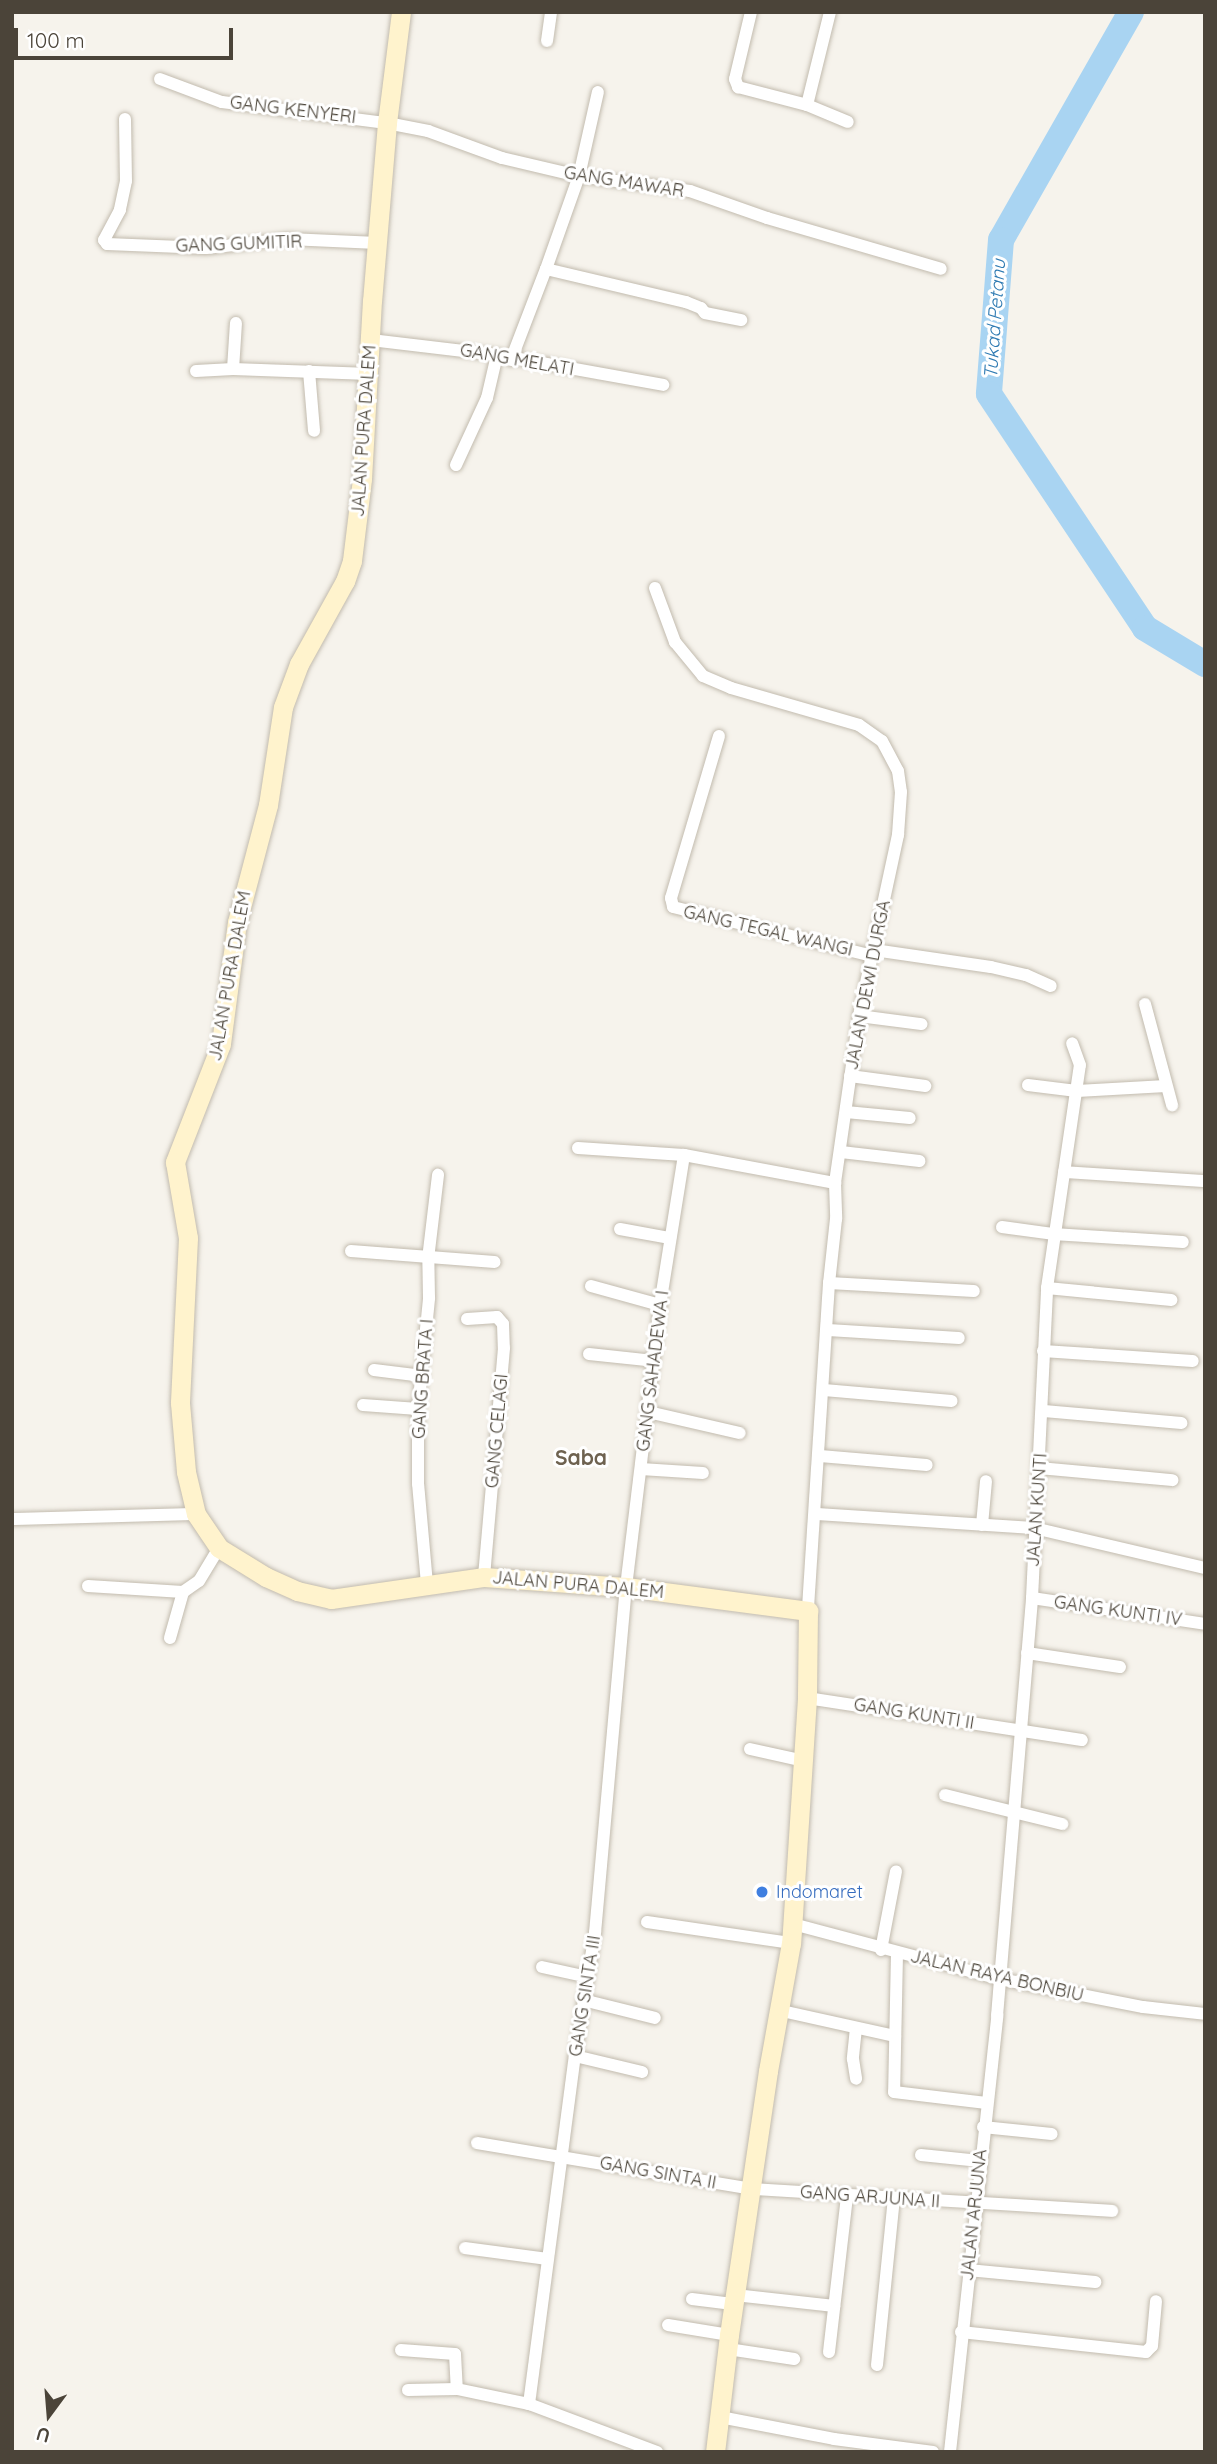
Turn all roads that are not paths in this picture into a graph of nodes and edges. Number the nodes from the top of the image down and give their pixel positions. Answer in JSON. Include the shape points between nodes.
{"nodes":[{"id":1,"x":401,"y":12,"type":"edge"},
{"id":2,"x":551,"y":12,"type":"edge"},
{"id":3,"x":751,"y":12,"type":"edge"},
{"id":4,"x":830,"y":12,"type":"edge"},
{"id":5,"x":547,"y":41,"type":"dead end"},
{"id":6,"x":159,"y":79,"type":"dead end"},
{"id":7,"x":598,"y":92,"type":"dead end"},
{"id":8,"x":807,"y":105,"type":"junction"},
{"id":9,"x":125,"y":119,"type":"dead end"},
{"id":10,"x":387,"y":122,"type":"junction"},
{"id":11,"x":848,"y":122,"type":"dead end"},
{"id":12,"x":579,"y":176,"type":"junction"},
{"id":13,"x":377,"y":243,"type":"junction"},
{"id":14,"x":546,"y":269,"type":"junction"},
{"id":15,"x":941,"y":269,"type":"dead end"},
{"id":16,"x":741,"y":320,"type":"dead end"},
{"id":17,"x":236,"y":323,"type":"dead end"},
{"id":18,"x":371,"y":340,"type":"junction"},
{"id":19,"x":497,"y":355,"type":"junction"},
{"id":20,"x":511,"y":360,"type":"junction"},
{"id":21,"x":233,"y":369,"type":"junction"},
{"id":22,"x":196,"y":371,"type":"dead end"},
{"id":23,"x":309,"y":371,"type":"junction"},
{"id":24,"x":370,"y":374,"type":"junction"},
{"id":25,"x":663,"y":384,"type":"dead end"},
{"id":26,"x":314,"y":431,"type":"dead end"},
{"id":27,"x":456,"y":466,"type":"dead end"},
{"id":28,"x":654,"y":588,"type":"dead end"},
{"id":29,"x":719,"y":736,"type":"dead end"},
{"id":30,"x":874,"y":953,"type":"junction"},
{"id":31,"x":1051,"y":986,"type":"dead end"},
{"id":32,"x":1145,"y":1004,"type":"dead end"},
{"id":33,"x":859,"y":1016,"type":"junction"},
{"id":34,"x":920,"y":1024,"type":"dead end"},
{"id":35,"x":1072,"y":1044,"type":"dead end"},
{"id":36,"x":850,"y":1076,"type":"junction"},
{"id":37,"x":1028,"y":1085,"type":"dead end"},
{"id":38,"x":925,"y":1086,"type":"dead end"},
{"id":39,"x":1166,"y":1086,"type":"junction"},
{"id":40,"x":1077,"y":1091,"type":"junction"},
{"id":41,"x":1172,"y":1105,"type":"dead end"},
{"id":42,"x":846,"y":1112,"type":"junction"},
{"id":43,"x":910,"y":1118,"type":"dead end"},
{"id":44,"x":578,"y":1148,"type":"dead end"},
{"id":45,"x":841,"y":1152,"type":"junction"},
{"id":46,"x":684,"y":1156,"type":"junction"},
{"id":47,"x":919,"y":1161,"type":"dead end"},
{"id":48,"x":1063,"y":1172,"type":"junction"},
{"id":49,"x":438,"y":1175,"type":"dead end"},
{"id":50,"x":1205,"y":1181,"type":"edge"},
{"id":51,"x":835,"y":1183,"type":"junction"},
{"id":52,"x":1002,"y":1227,"type":"dead end"},
{"id":53,"x":620,"y":1229,"type":"dead end"},
{"id":54,"x":1053,"y":1234,"type":"junction"},
{"id":55,"x":670,"y":1238,"type":"junction"},
{"id":56,"x":1182,"y":1242,"type":"dead end"},
{"id":57,"x":351,"y":1251,"type":"dead end"},
{"id":58,"x":428,"y":1259,"type":"junction"},
{"id":59,"x":495,"y":1262,"type":"dead end"},
{"id":60,"x":829,"y":1283,"type":"junction"},
{"id":61,"x":591,"y":1286,"type":"dead end"},
{"id":62,"x":1047,"y":1287,"type":"junction"},
{"id":63,"x":974,"y":1291,"type":"dead end"},
{"id":64,"x":1171,"y":1300,"type":"dead end"},
{"id":65,"x":660,"y":1305,"type":"junction"},
{"id":66,"x":467,"y":1319,"type":"dead end"},
{"id":67,"x":828,"y":1330,"type":"junction"},
{"id":68,"x":959,"y":1338,"type":"dead end"},
{"id":69,"x":1043,"y":1351,"type":"junction"},
{"id":70,"x":589,"y":1354,"type":"dead end"},
{"id":71,"x":654,"y":1361,"type":"junction"},
{"id":72,"x":1193,"y":1361,"type":"dead end"},
{"id":73,"x":374,"y":1370,"type":"dead end"},
{"id":74,"x":423,"y":1376,"type":"junction"},
{"id":75,"x":824,"y":1390,"type":"junction"},
{"id":76,"x":952,"y":1401,"type":"dead end"},
{"id":77,"x":363,"y":1405,"type":"dead end"},
{"id":78,"x":418,"y":1409,"type":"junction"},
{"id":79,"x":1044,"y":1411,"type":"junction"},
{"id":80,"x":648,"y":1412,"type":"junction"},
{"id":81,"x":1181,"y":1423,"type":"dead end"},
{"id":82,"x":740,"y":1433,"type":"dead end"},
{"id":83,"x":820,"y":1456,"type":"junction"},
{"id":84,"x":927,"y":1465,"type":"dead end"},
{"id":85,"x":1039,"y":1468,"type":"junction"},
{"id":86,"x":641,"y":1469,"type":"junction"},
{"id":87,"x":703,"y":1473,"type":"dead end"},
{"id":88,"x":986,"y":1480,"type":"dead end"},
{"id":89,"x":1172,"y":1480,"type":"dead end"},
{"id":90,"x":196,"y":1514,"type":"junction"},
{"id":91,"x":817,"y":1514,"type":"junction"},
{"id":92,"x":12,"y":1519,"type":"edge"},
{"id":93,"x":982,"y":1525,"type":"junction"},
{"id":94,"x":1034,"y":1528,"type":"junction"},
{"id":95,"x":219,"y":1548,"type":"junction"},
{"id":96,"x":1205,"y":1568,"type":"edge"},
{"id":97,"x":484,"y":1577,"type":"junction"},
{"id":98,"x":427,"y":1584,"type":"junction"},
{"id":99,"x":88,"y":1586,"type":"dead end"},
{"id":100,"x":626,"y":1587,"type":"junction"},
{"id":101,"x":183,"y":1592,"type":"junction"},
{"id":102,"x":1032,"y":1598,"type":"junction"},
{"id":103,"x":808,"y":1611,"type":"junction"},
{"id":104,"x":1205,"y":1624,"type":"edge"},
{"id":105,"x":170,"y":1638,"type":"dead end"},
{"id":106,"x":1027,"y":1653,"type":"junction"},
{"id":107,"x":1120,"y":1667,"type":"dead end"},
{"id":108,"x":807,"y":1698,"type":"junction"},
{"id":109,"x":1021,"y":1731,"type":"junction"},
{"id":110,"x":1082,"y":1740,"type":"dead end"},
{"id":111,"x":750,"y":1749,"type":"dead end"},
{"id":112,"x":804,"y":1760,"type":"junction"},
{"id":113,"x":944,"y":1795,"type":"dead end"},
{"id":114,"x":1012,"y":1811,"type":"junction"},
{"id":115,"x":1062,"y":1824,"type":"dead end"},
{"id":116,"x":896,"y":1871,"type":"dead end"},
{"id":117,"x":647,"y":1922,"type":"dead end"},
{"id":118,"x":792,"y":1933,"type":"junction"},
{"id":119,"x":881,"y":1950,"type":"junction"},
{"id":120,"x":897,"y":1954,"type":"junction"},
{"id":121,"x":542,"y":1967,"type":"dead end"},
{"id":122,"x":588,"y":1977,"type":"junction"},
{"id":123,"x":1000,"y":1979,"type":"junction"},
{"id":124,"x":583,"y":2000,"type":"junction"},
{"id":125,"x":782,"y":2011,"type":"junction"},
{"id":126,"x":1205,"y":2014,"type":"edge"},
{"id":127,"x":655,"y":2018,"type":"dead end"},
{"id":128,"x":856,"y":2028,"type":"junction"},
{"id":129,"x":895,"y":2036,"type":"junction"},
{"id":130,"x":575,"y":2056,"type":"junction"},
{"id":131,"x":642,"y":2072,"type":"dead end"},
{"id":132,"x":856,"y":2079,"type":"dead end"},
{"id":133,"x":986,"y":2103,"type":"junction"},
{"id":134,"x":984,"y":2127,"type":"junction"},
{"id":135,"x":1052,"y":2134,"type":"dead end"},
{"id":136,"x":477,"y":2143,"type":"dead end"},
{"id":137,"x":921,"y":2155,"type":"dead end"},
{"id":138,"x":563,"y":2157,"type":"junction"},
{"id":139,"x":980,"y":2161,"type":"junction"},
{"id":140,"x":753,"y":2189,"type":"junction"},
{"id":141,"x":848,"y":2196,"type":"junction"},
{"id":142,"x":894,"y":2199,"type":"junction"},
{"id":143,"x":975,"y":2204,"type":"junction"},
{"id":144,"x":1112,"y":2211,"type":"dead end"},
{"id":145,"x":465,"y":2248,"type":"dead end"},
{"id":146,"x":547,"y":2259,"type":"junction"},
{"id":147,"x":968,"y":2270,"type":"junction"},
{"id":148,"x":1095,"y":2282,"type":"dead end"},
{"id":149,"x":692,"y":2299,"type":"dead end"},
{"id":150,"x":734,"y":2300,"type":"junction"},
{"id":151,"x":1156,"y":2301,"type":"dead end"},
{"id":152,"x":834,"y":2306,"type":"junction"},
{"id":153,"x":668,"y":2325,"type":"dead end"},
{"id":154,"x":961,"y":2332,"type":"junction"},
{"id":155,"x":728,"y":2342,"type":"junction"},
{"id":156,"x":401,"y":2350,"type":"dead end"},
{"id":157,"x":829,"y":2352,"type":"dead end"},
{"id":158,"x":794,"y":2359,"type":"dead end"},
{"id":159,"x":877,"y":2365,"type":"dead end"},
{"id":160,"x":457,"y":2389,"type":"junction"},
{"id":161,"x":408,"y":2390,"type":"dead end"},
{"id":162,"x":529,"y":2404,"type":"junction"},
{"id":163,"x":720,"y":2417,"type":"junction"},
{"id":164,"x":657,"y":2452,"type":"edge"},
{"id":165,"x":715,"y":2452,"type":"edge"},
{"id":166,"x":933,"y":2452,"type":"edge"},
{"id":167,"x":950,"y":2452,"type":"edge"}],
"edges":[{"from":1,"to":10,"type":"street","name":"JALAN PURA DALEM"},
{"from":2,"to":5,"type":"street"},
{"from":3,"to":8,"type":"street","via":[[736,83],[741,90]]},
{"from":4,"to":8,"type":"street"},
{"from":6,"to":10,"type":"street","name":"GANG KENYERI","via":[[222,102]]},
{"from":7,"to":12,"type":"street"},
{"from":8,"to":11,"type":"street"},
{"from":9,"to":13,"type":"street","name":"GANG GUMITIR","via":[[126,181],[120,211],[104,240],[107,244],[206,248],[289,240]]},
{"from":10,"to":12,"type":"street","name":"GANG MAWAR","via":[[428,131],[502,158]]},
{"from":10,"to":13,"type":"street","name":"JALAN PURA DALEM"},
{"from":12,"to":14,"type":"street"},
{"from":12,"to":15,"type":"street","name":"GANG MAWAR","via":[[690,191]]},
{"from":13,"to":18,"type":"street","name":"JALAN PURA DALEM"},
{"from":14,"to":16,"type":"street"},
{"from":14,"to":20,"type":"street"},
{"from":17,"to":21,"type":"street"},
{"from":18,"to":19,"type":"street","name":"GANG MELATI"},
{"from":18,"to":24,"type":"street","name":"JALAN PURA DALEM"},
{"from":19,"to":20,"type":"street","name":"GANG MELATI"},
{"from":19,"to":27,"type":"street","via":[[487,398]]},
{"from":20,"to":25,"type":"street","name":"GANG MELATI"},
{"from":21,"to":22,"type":"street"},
{"from":21,"to":23,"type":"street"},
{"from":23,"to":24,"type":"street"},
{"from":23,"to":26,"type":"street"},
{"from":24,"to":90,"type":"street","name":"JALAN PURA DALEM","via":[[352,561],[299,664],[283,707],[268,805],[237,922],[221,1044],[175,1158],[188,1252],[181,1357],[182,1438]]},
{"from":28,"to":30,"type":"street","name":"JALAN DEWI DURGA","via":[[675,642],[703,676],[859,725],[890,752],[898,771],[901,810]]},
{"from":29,"to":30,"type":"street","name":"GANG TEGAL WANGI","via":[[671,898],[673,907]]},
{"from":30,"to":31,"type":"street","via":[[991,967]]},
{"from":30,"to":33,"type":"street","name":"JALAN DEWI DURGA"},
{"from":32,"to":39,"type":"street"},
{"from":33,"to":34,"type":"street"},
{"from":33,"to":36,"type":"street","name":"JALAN DEWI DURGA"},
{"from":35,"to":40,"type":"street","name":"JALAN KUNTI","via":[[1080,1065]]},
{"from":36,"to":38,"type":"street"},
{"from":36,"to":42,"type":"street","name":"JALAN DEWI DURGA"},
{"from":37,"to":40,"type":"street"},
{"from":39,"to":40,"type":"street"},
{"from":39,"to":41,"type":"street"},
{"from":40,"to":48,"type":"street","name":"JALAN KUNTI"},
{"from":42,"to":43,"type":"street"},
{"from":42,"to":45,"type":"street","name":"JALAN DEWI DURGA"},
{"from":44,"to":46,"type":"street"},
{"from":45,"to":47,"type":"street"},
{"from":45,"to":51,"type":"street","name":"JALAN DEWI DURGA"},
{"from":46,"to":51,"type":"street"},
{"from":46,"to":55,"type":"street","name":"GANG SAHADEWA I"},
{"from":48,"to":50,"type":"street"},
{"from":48,"to":54,"type":"street","name":"JALAN KUNTI"},
{"from":49,"to":58,"type":"street","name":"GANG BRATA I"},
{"from":51,"to":60,"type":"street","name":"JALAN DEWI DURGA"},
{"from":52,"to":54,"type":"street"},
{"from":53,"to":55,"type":"street"},
{"from":54,"to":56,"type":"street"},
{"from":54,"to":62,"type":"street","name":"JALAN KUNTI"},
{"from":55,"to":65,"type":"street","name":"GANG SAHADEWA I"},
{"from":57,"to":58,"type":"street"},
{"from":58,"to":59,"type":"street"},
{"from":58,"to":74,"type":"street","name":"GANG BRATA I"},
{"from":60,"to":63,"type":"street"},
{"from":60,"to":67,"type":"street","name":"JALAN DEWI DURGA"},
{"from":61,"to":65,"type":"street"},
{"from":62,"to":64,"type":"street"},
{"from":62,"to":69,"type":"street","name":"JALAN KUNTI"},
{"from":65,"to":71,"type":"street","name":"GANG SAHADEWA I"},
{"from":66,"to":97,"type":"street","name":"GANG CELAGI","via":[[497,1317],[503,1324]]},
{"from":67,"to":68,"type":"street"},
{"from":67,"to":75,"type":"street","name":"JALAN DEWI DURGA"},
{"from":69,"to":72,"type":"street"},
{"from":69,"to":79,"type":"street","name":"JALAN KUNTI"},
{"from":70,"to":71,"type":"street"},
{"from":71,"to":80,"type":"street","name":"GANG SAHADEWA I"},
{"from":73,"to":74,"type":"street"},
{"from":74,"to":78,"type":"street","name":"GANG BRATA I"},
{"from":75,"to":76,"type":"street"},
{"from":75,"to":83,"type":"street","name":"JALAN DEWI DURGA"},
{"from":77,"to":78,"type":"street"},
{"from":78,"to":98,"type":"street","name":"GANG BRATA I","via":[[418,1484]]},
{"from":79,"to":81,"type":"street"},
{"from":79,"to":85,"type":"street","name":"JALAN KUNTI"},
{"from":80,"to":82,"type":"street"},
{"from":80,"to":86,"type":"street","name":"GANG SAHADEWA I"},
{"from":83,"to":84,"type":"street"},
{"from":83,"to":91,"type":"street","name":"JALAN DEWI DURGA"},
{"from":85,"to":89,"type":"street"},
{"from":85,"to":94,"type":"street","name":"JALAN KUNTI"},
{"from":86,"to":87,"type":"street"},
{"from":86,"to":100,"type":"street","name":"GANG SAHADEWA I"},
{"from":88,"to":93,"type":"street"},
{"from":90,"to":92,"type":"street"},
{"from":90,"to":95,"type":"street","name":"JALAN PURA DALEM"},
{"from":91,"to":93,"type":"street"},
{"from":91,"to":103,"type":"street","name":"JALAN DEWI DURGA"},
{"from":93,"to":94,"type":"street"},
{"from":94,"to":96,"type":"street"},
{"from":94,"to":102,"type":"street","name":"JALAN KUNTI"},
{"from":95,"to":98,"type":"street","name":"JALAN PURA DALEM","via":[[296,1591],[331,1599]]},
{"from":95,"to":101,"type":"street","via":[[200,1581]]},
{"from":97,"to":98,"type":"street","name":"JALAN PURA DALEM"},
{"from":97,"to":100,"type":"street","name":"JALAN PURA DALEM"},
{"from":99,"to":101,"type":"street"},
{"from":100,"to":103,"type":"street","name":"JALAN PURA DALEM"},
{"from":100,"to":122,"type":"street","name":"GANG SINTA III","via":[[600,1895]]},
{"from":101,"to":105,"type":"street"},
{"from":102,"to":104,"type":"street","name":"GANG KUNTI IV"},
{"from":102,"to":106,"type":"street","name":"JALAN KUNTI"},
{"from":103,"to":108,"type":"street"},
{"from":106,"to":107,"type":"street"},
{"from":106,"to":109,"type":"street","name":"JALAN KUNTI"},
{"from":108,"to":109,"type":"street","name":"GANG KUNTI II"},
{"from":108,"to":112,"type":"street"},
{"from":109,"to":110,"type":"street","name":"GANG KUNTI II"},
{"from":109,"to":114,"type":"street","name":"JALAN KUNTI"},
{"from":111,"to":112,"type":"street"},
{"from":112,"to":118,"type":"street"},
{"from":113,"to":114,"type":"street"},
{"from":114,"to":115,"type":"street"},
{"from":114,"to":123,"type":"street","name":"JALAN KUNTI"},
{"from":116,"to":119,"type":"street"},
{"from":117,"to":118,"type":"street","name":"JALAN RAYA BONBIU"},
{"from":118,"to":119,"type":"street","name":"JALAN RAYA BONBIU"},
{"from":118,"to":125,"type":"street"},
{"from":119,"to":120,"type":"street","name":"JALAN RAYA BONBIU"},
{"from":120,"to":123,"type":"street","name":"JALAN RAYA BONBIU"},
{"from":120,"to":129,"type":"street"},
{"from":121,"to":122,"type":"street"},
{"from":122,"to":124,"type":"street","name":"GANG SINTA III"},
{"from":123,"to":126,"type":"street","name":"JALAN RAYA BONBIU","via":[[1143,2007]]},
{"from":123,"to":133,"type":"street","name":"JALAN ARJUNA"},
{"from":124,"to":127,"type":"street"},
{"from":124,"to":130,"type":"street","name":"GANG SINTA III"},
{"from":125,"to":128,"type":"street"},
{"from":125,"to":140,"type":"street","via":[[768,2071]]},
{"from":128,"to":129,"type":"street"},
{"from":128,"to":132,"type":"street"},
{"from":129,"to":133,"type":"street","via":[[896,2094]]},
{"from":130,"to":131,"type":"street"},
{"from":130,"to":138,"type":"street","name":"GANG SINTA III"},
{"from":133,"to":134,"type":"street","name":"JALAN ARJUNA"},
{"from":134,"to":135,"type":"street"},
{"from":134,"to":139,"type":"street","name":"JALAN ARJUNA"},
{"from":136,"to":138,"type":"street","name":"GANG SINTA II"},
{"from":137,"to":139,"type":"street"},
{"from":138,"to":140,"type":"street","name":"GANG SINTA II"},
{"from":138,"to":146,"type":"street","name":"GANG SINTA III"},
{"from":139,"to":143,"type":"street","name":"JALAN ARJUNA"},
{"from":140,"to":141,"type":"street","name":"GANG ARJUNA II"},
{"from":140,"to":150,"type":"street"},
{"from":141,"to":142,"type":"street","name":"GANG ARJUNA II"},
{"from":141,"to":152,"type":"street"},
{"from":142,"to":143,"type":"street","name":"GANG ARJUNA II"},
{"from":142,"to":159,"type":"street"},
{"from":143,"to":144,"type":"street","name":"GANG ARJUNA II"},
{"from":143,"to":147,"type":"street","name":"JALAN ARJUNA"},
{"from":145,"to":146,"type":"street"},
{"from":146,"to":162,"type":"street","name":"GANG SINTA III"},
{"from":147,"to":148,"type":"street"},
{"from":147,"to":154,"type":"street","name":"JALAN ARJUNA"},
{"from":149,"to":150,"type":"street"},
{"from":150,"to":152,"type":"street"},
{"from":150,"to":155,"type":"street"},
{"from":151,"to":154,"type":"street","via":[[1152,2346],[1146,2353]]},
{"from":152,"to":157,"type":"street"},
{"from":153,"to":155,"type":"street"},
{"from":154,"to":167,"type":"street","name":"JALAN ARJUNA"},
{"from":155,"to":158,"type":"street"},
{"from":155,"to":163,"type":"street"},
{"from":156,"to":160,"type":"street","via":[[455,2354]]},
{"from":160,"to":161,"type":"street"},
{"from":160,"to":162,"type":"street"},
{"from":162,"to":164,"type":"street"},
{"from":163,"to":165,"type":"street"},
{"from":163,"to":166,"type":"street"}]}
